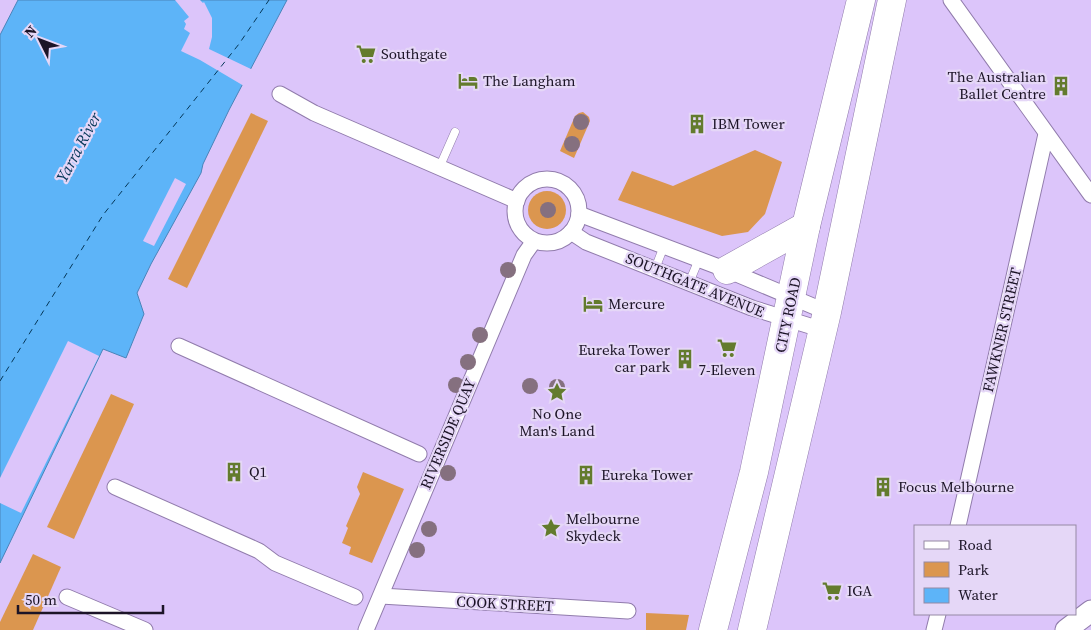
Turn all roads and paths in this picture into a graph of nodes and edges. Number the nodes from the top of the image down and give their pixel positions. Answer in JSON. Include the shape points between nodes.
{"nodes":[{"id":1,"x":860,"y":0,"type":"edge"},
{"id":2,"x":892,"y":0,"type":"edge"},
{"id":3,"x":951,"y":0,"type":"edge"},
{"id":4,"x":280,"y":94,"type":"dead end"},
{"id":5,"x":455,"y":132,"type":"dead end"},
{"id":6,"x":1046,"y":134,"type":"junction"},
{"id":7,"x":440,"y":166,"type":"junction"},
{"id":8,"x":1091,"y":196,"type":"edge"},
{"id":9,"x":517,"y":201,"type":"junction"},
{"id":10,"x":579,"y":214,"type":"junction"},
{"id":11,"x":806,"y":226,"type":"junction"},
{"id":12,"x":571,"y":232,"type":"junction"},
{"id":13,"x":534,"y":240,"type":"junction"},
{"id":14,"x":664,"y":246,"type":"junction"},
{"id":15,"x":699,"y":259,"type":"junction"},
{"id":16,"x":655,"y":269,"type":"junction"},
{"id":17,"x":727,"y":270,"type":"junction"},
{"id":18,"x":690,"y":283,"type":"junction"},
{"id":19,"x":790,"y":309,"type":"junction"},
{"id":20,"x":825,"y":321,"type":"junction"},
{"id":21,"x":180,"y":346,"type":"dead end"},
{"id":22,"x":419,"y":454,"type":"dead end"},
{"id":23,"x":115,"y":487,"type":"dead end"},
{"id":24,"x":958,"y":525,"type":"edge"},
{"id":25,"x":381,"y":596,"type":"junction"},
{"id":26,"x":67,"y":597,"type":"dead end"},
{"id":27,"x":355,"y":598,"type":"dead end"},
{"id":28,"x":628,"y":611,"type":"dead end"},
{"id":29,"x":1091,"y":611,"type":"edge"},
{"id":30,"x":938,"y":615,"type":"edge"},
{"id":31,"x":145,"y":630,"type":"edge"},
{"id":32,"x":366,"y":630,"type":"edge"},
{"id":33,"x":713,"y":630,"type":"edge"},
{"id":34,"x":752,"y":630,"type":"edge"},
{"id":35,"x":934,"y":630,"type":"edge"},
{"id":36,"x":1066,"y":630,"type":"edge"}],
"edges":[{"from":1,"to":11,"type":"highway","name":"CITY ROAD"},
{"from":2,"to":20,"type":"highway"},
{"from":3,"to":6,"type":"street"},
{"from":4,"to":7,"type":"street","via":[[314,113]]},
{"from":5,"to":7,"type":"lane"},
{"from":6,"to":8,"type":"street"},
{"from":6,"to":24,"type":"street","name":"FAWKNER STREET"},
{"from":7,"to":9,"type":"street"},
{"from":9,"to":10,"type":"street","via":[[520,193],[533,182],[551,179],[569,188],[575,196]]},
{"from":9,"to":13,"type":"street","via":[[516,219],[526,235]]},
{"from":10,"to":12,"type":"street"},
{"from":10,"to":14,"type":"street","name":"SOUTHGATE AVENUE"},
{"from":11,"to":17,"type":"highway"},
{"from":11,"to":19,"type":"highway","name":"CITY ROAD"},
{"from":12,"to":13,"type":"street","via":[[554,243]]},
{"from":12,"to":16,"type":"street","name":"SOUTHGATE AVENUE","via":[[586,242]]},
{"from":13,"to":25,"type":"street","name":"RIVERSIDE QUAY","via":[[524,255]]},
{"from":14,"to":15,"type":"street","name":"SOUTHGATE AVENUE"},
{"from":14,"to":16,"type":"lane"},
{"from":15,"to":17,"type":"street","name":"SOUTHGATE AVENUE"},
{"from":15,"to":18,"type":"lane"},
{"from":16,"to":18,"type":"street","name":"SOUTHGATE AVENUE"},
{"from":17,"to":19,"type":"street","name":"SOUTHGATE AVENUE"},
{"from":18,"to":19,"type":"street","name":"SOUTHGATE AVENUE","via":[[752,308]]},
{"from":19,"to":20,"type":"street","name":"SOUTHGATE AVENUE"},
{"from":19,"to":20,"type":"street","name":"SOUTHGATE AVENUE"},
{"from":19,"to":33,"type":"highway","name":"CITY ROAD","via":[[755,466]]},
{"from":20,"to":34,"type":"highway"},
{"from":21,"to":22,"type":"street"},
{"from":23,"to":27,"type":"street","via":[[260,551],[275,563]]},
{"from":25,"to":28,"type":"street","name":"COOK STREET"},
{"from":25,"to":32,"type":"street","name":"RIVERSIDE QUAY"},
{"from":26,"to":31,"type":"street"},
{"from":29,"to":36,"type":"main road"},
{"from":30,"to":35,"type":"street"}]}
